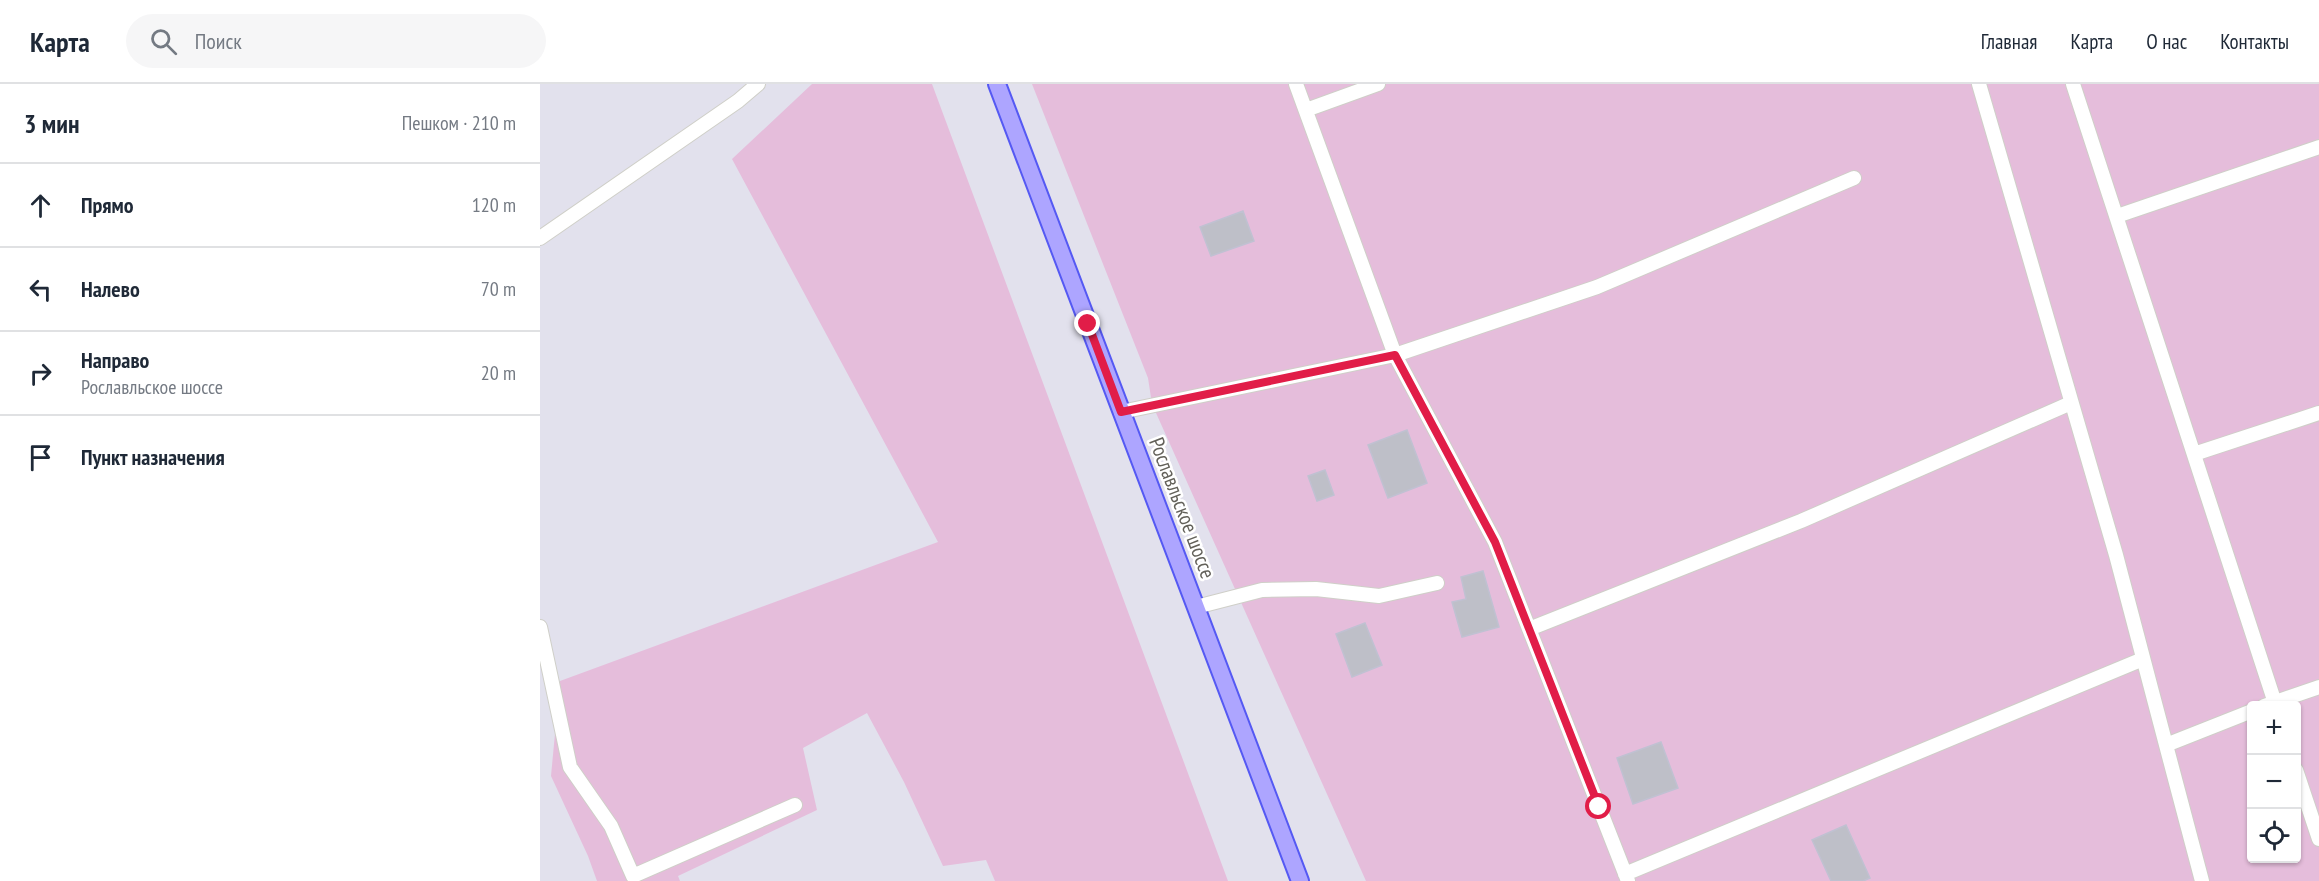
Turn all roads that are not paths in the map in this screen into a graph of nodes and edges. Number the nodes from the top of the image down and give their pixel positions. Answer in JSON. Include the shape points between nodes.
{"nodes":[{"id":1,"x":758,"y":84,"type":"edge"},
{"id":2,"x":997,"y":84,"type":"edge"},
{"id":3,"x":1296,"y":84,"type":"edge"},
{"id":4,"x":1378,"y":84,"type":"edge"},
{"id":5,"x":1979,"y":84,"type":"edge"},
{"id":6,"x":2073,"y":84,"type":"edge"},
{"id":7,"x":1306,"y":110,"type":"junction"},
{"id":8,"x":2319,"y":147,"type":"edge"},
{"id":9,"x":1854,"y":178,"type":"dead end"},
{"id":10,"x":2117,"y":216,"type":"junction"},
{"id":11,"x":540,"y":238,"type":"edge"},
{"id":12,"x":1395,"y":355,"type":"junction"},
{"id":13,"x":2071,"y":403,"type":"junction"},
{"id":14,"x":1121,"y":412,"type":"junction"},
{"id":15,"x":2319,"y":413,"type":"edge"},
{"id":16,"x":2194,"y":454,"type":"junction"},
{"id":17,"x":1437,"y":583,"type":"dead end"},
{"id":18,"x":1196,"y":607,"type":"junction"},
{"id":19,"x":540,"y":627,"type":"edge"},
{"id":20,"x":1529,"y":629,"type":"junction"},
{"id":21,"x":2143,"y":659,"type":"junction"},
{"id":22,"x":2319,"y":687,"type":"edge"},
{"id":23,"x":2271,"y":701,"type":"edge"},
{"id":24,"x":2280,"y":701,"type":"edge"},
{"id":25,"x":2247,"y":713,"type":"edge"},
{"id":26,"x":2166,"y":745,"type":"junction"},
{"id":27,"x":2301,"y":785,"type":"edge"},
{"id":28,"x":795,"y":805,"type":"dead end"},
{"id":29,"x":2319,"y":839,"type":"edge"},
{"id":30,"x":1627,"y":878,"type":"edge"},
{"id":31,"x":633,"y":879,"type":"edge"},
{"id":32,"x":1300,"y":881,"type":"edge"},
{"id":33,"x":2202,"y":881,"type":"edge"}],
"edges":[{"from":1,"to":11,"type":"lane"},
{"from":2,"to":14,"type":"main road","name":"Рославльское шоссе"},
{"from":3,"to":7,"type":"lane"},
{"from":4,"to":7,"type":"lane"},
{"from":5,"to":13,"type":"lane"},
{"from":6,"to":10,"type":"lane"},
{"from":7,"to":12,"type":"lane"},
{"from":8,"to":10,"type":"lane"},
{"from":9,"to":12,"type":"lane","via":[[1597,287]]},
{"from":10,"to":16,"type":"lane"},
{"from":12,"to":14,"type":"lane"},
{"from":12,"to":20,"type":"lane","via":[[1495,542]]},
{"from":13,"to":20,"type":"lane","via":[[1801,521]]},
{"from":13,"to":21,"type":"lane"},
{"from":14,"to":18,"type":"main road","name":"Рославльское шоссе"},
{"from":15,"to":16,"type":"lane"},
{"from":16,"to":23,"type":"lane"},
{"from":17,"to":18,"type":"lane","via":[[1379,596],[1316,589],[1262,590]]},
{"from":18,"to":32,"type":"main road","name":"Рославльское шоссе"},
{"from":19,"to":31,"type":"lane","via":[[570,767],[610,826]]},
{"from":20,"to":30,"type":"lane"},
{"from":21,"to":26,"type":"lane"},
{"from":21,"to":30,"type":"lane"},
{"from":22,"to":24,"type":"lane"},
{"from":25,"to":26,"type":"lane"},
{"from":26,"to":33,"type":"lane"},
{"from":27,"to":29,"type":"lane"},
{"from":28,"to":31,"type":"lane"}]}
